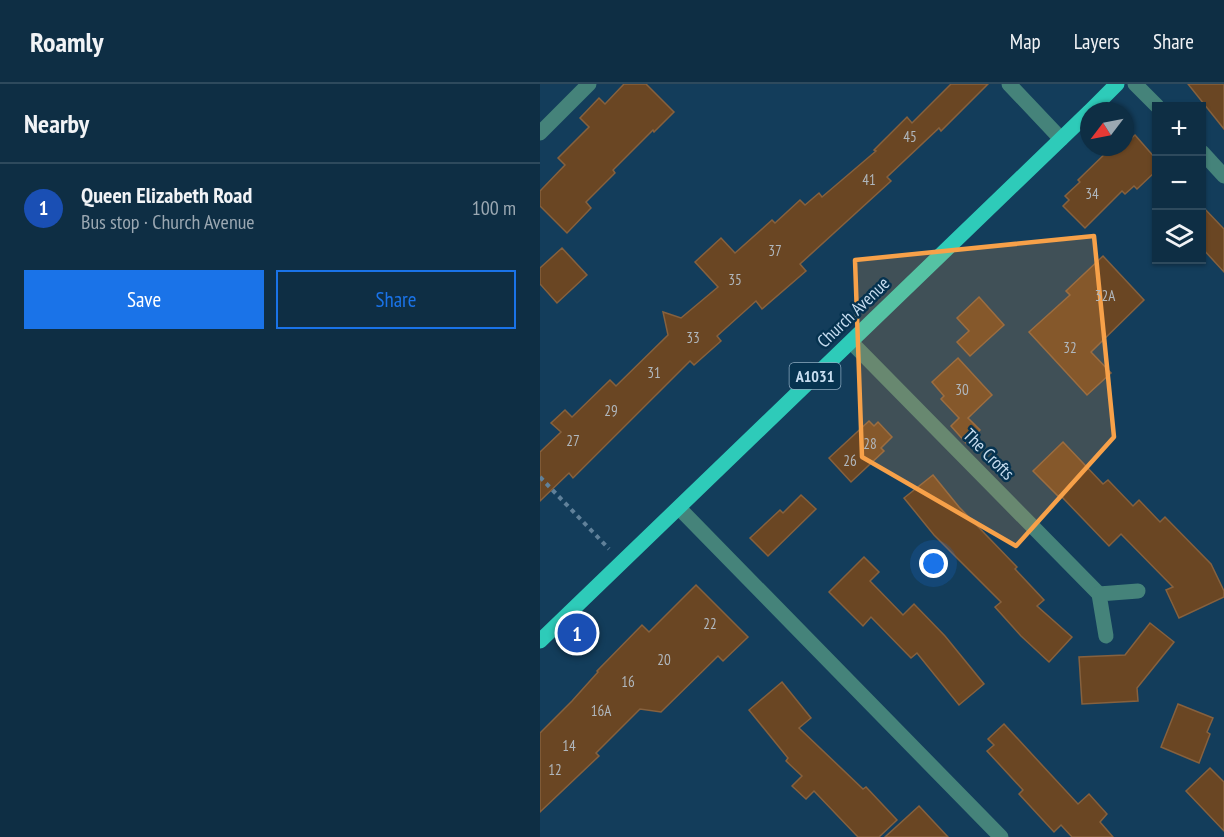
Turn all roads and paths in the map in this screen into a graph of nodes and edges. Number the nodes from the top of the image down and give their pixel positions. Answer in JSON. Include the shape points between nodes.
{"nodes":[{"id":1,"x":1009,"y":84,"type":"edge"},
{"id":2,"x":1118,"y":84,"type":"edge"},
{"id":3,"x":1135,"y":84,"type":"edge"},
{"id":4,"x":588,"y":85,"type":"edge"},
{"id":5,"x":1099,"y":102,"type":"edge"},
{"id":6,"x":1153,"y":102,"type":"edge"},
{"id":7,"x":1080,"y":120,"type":"edge"},
{"id":8,"x":540,"y":134,"type":"edge"},
{"id":9,"x":1061,"y":139,"type":"junction"},
{"id":10,"x":1206,"y":156,"type":"edge"},
{"id":11,"x":1224,"y":176,"type":"edge"},
{"id":12,"x":850,"y":342,"type":"junction"},
{"id":13,"x":540,"y":477,"type":"edge"},
{"id":14,"x":678,"y":508,"type":"junction"},
{"id":15,"x":622,"y":562,"type":"junction"},
{"id":16,"x":1138,"y":591,"type":"dead end"},
{"id":17,"x":1099,"y":594,"type":"junction"},
{"id":18,"x":1106,"y":636,"type":"dead end"},
{"id":19,"x":540,"y":641,"type":"edge"},
{"id":20,"x":1001,"y":837,"type":"edge"}],
"edges":[{"from":1,"to":9,"type":"street"},
{"from":2,"to":5,"type":"main road","name":"Church Avenue","number":"A1031"},
{"from":3,"to":6,"type":"street"},
{"from":4,"to":8,"type":"street"},
{"from":7,"to":9,"type":"main road","name":"Church Avenue","number":"A1031"},
{"from":9,"to":12,"type":"main road","name":"Church Avenue","number":"A1031"},
{"from":10,"to":11,"type":"street"},
{"from":12,"to":14,"type":"main road","name":"Church Avenue","number":"A1031"},
{"from":12,"to":17,"type":"street","name":"The Crofts"},
{"from":13,"to":15,"type":"path"},
{"from":14,"to":15,"type":"main road","name":"Church Avenue","number":"A1031"},
{"from":14,"to":20,"type":"street"},
{"from":15,"to":19,"type":"main road","name":"Church Avenue","number":"A1031"},
{"from":16,"to":17,"type":"street"},
{"from":17,"to":18,"type":"street"}]}
